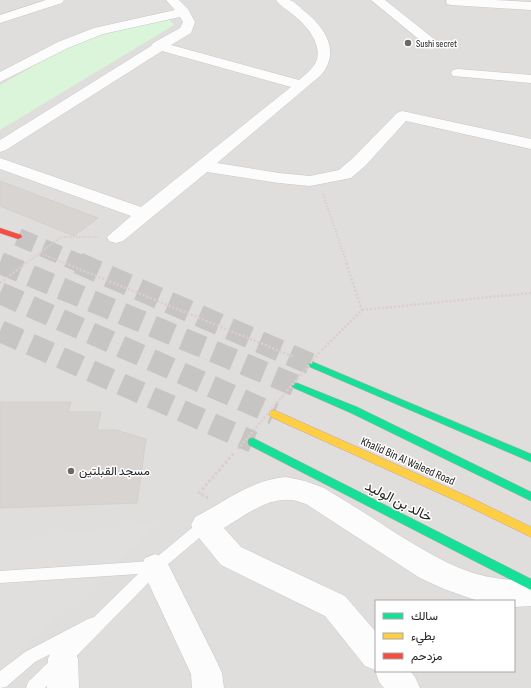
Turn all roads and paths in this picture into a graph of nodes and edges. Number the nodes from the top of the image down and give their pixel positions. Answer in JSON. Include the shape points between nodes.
{"nodes":[{"id":1,"x":58,"y":0,"type":"edge"},
{"id":2,"x":172,"y":0,"type":"edge"},
{"id":3,"x":282,"y":0,"type":"edge"},
{"id":4,"x":376,"y":0,"type":"edge"},
{"id":5,"x":451,"y":1,"type":"dead end"},
{"id":6,"x":531,"y":6,"type":"edge"},
{"id":7,"x":184,"y":12,"type":"junction"},
{"id":8,"x":0,"y":19,"type":"edge"},
{"id":9,"x":432,"y":43,"type":"dead end"},
{"id":10,"x":158,"y":46,"type":"junction"},
{"id":11,"x":458,"y":73,"type":"dead end"},
{"id":12,"x":0,"y":78,"type":"edge"},
{"id":13,"x":531,"y":79,"type":"edge"},
{"id":14,"x":302,"y":85,"type":"junction"},
{"id":15,"x":3,"y":142,"type":"edge"},
{"id":16,"x":531,"y":144,"type":"edge"},
{"id":17,"x":0,"y":163,"type":"edge"},
{"id":18,"x":204,"y":166,"type":"junction"},
{"id":19,"x":318,"y":179,"type":"junction"},
{"id":20,"x":144,"y":214,"type":"junction"},
{"id":21,"x":0,"y":230,"type":"edge"},
{"id":22,"x":18,"y":237,"type":"tunnel mouth"},
{"id":23,"x":116,"y":237,"type":"joint"},
{"id":24,"x":40,"y":253,"type":"junction"},
{"id":25,"x":0,"y":283,"type":"edge"},
{"id":26,"x":531,"y":293,"type":"edge"},
{"id":27,"x":362,"y":310,"type":"junction"},
{"id":28,"x":299,"y":359,"type":"dead end"},
{"id":29,"x":310,"y":364,"type":"tunnel mouth"},
{"id":30,"x":297,"y":386,"type":"tunnel mouth"},
{"id":31,"x":274,"y":414,"type":"tunnel mouth"},
{"id":32,"x":253,"y":442,"type":"tunnel mouth"},
{"id":33,"x":531,"y":458,"type":"edge"},
{"id":34,"x":531,"y":497,"type":"edge"},
{"id":35,"x":232,"y":510,"type":"junction"},
{"id":36,"x":205,"y":525,"type":"junction"},
{"id":37,"x":531,"y":532,"type":"edge"},
{"id":38,"x":155,"y":567,"type":"junction"},
{"id":39,"x":0,"y":577,"type":"edge"},
{"id":40,"x":531,"y":585,"type":"edge"},
{"id":41,"x":531,"y":593,"type":"edge"},
{"id":42,"x":105,"y":618,"type":"junction"},
{"id":43,"x":375,"y":654,"type":"edge"},
{"id":44,"x":391,"y":672,"type":"edge"},
{"id":45,"x":63,"y":674,"type":"edge"},
{"id":46,"x":0,"y":681,"type":"edge"},
{"id":47,"x":34,"y":688,"type":"edge"},
{"id":48,"x":208,"y":688,"type":"edge"},
{"id":49,"x":404,"y":688,"type":"edge"}],
"edges":[{"from":1,"to":8,"type":"street"},
{"from":2,"to":7,"type":"street"},
{"from":3,"to":14,"type":"street","via":[[310,23],[322,44],[324,57],[320,67]]},
{"from":4,"to":9,"type":"street"},
{"from":5,"to":6,"type":"street"},
{"from":7,"to":10,"type":"street","via":[[189,22],[186,30]]},
{"from":7,"to":12,"type":"street","via":[[99,31],[63,45]]},
{"from":10,"to":14,"type":"street"},
{"from":10,"to":15,"type":"street"},
{"from":11,"to":13,"type":"street"},
{"from":14,"to":18,"type":"street"},
{"from":16,"to":19,"type":"street","via":[[402,116],[345,174]]},
{"from":17,"to":20,"type":"street"},
{"from":18,"to":19,"type":"street","via":[[279,178],[310,181]]},
{"from":18,"to":20,"type":"street"},
{"from":19,"to":27,"type":"path"},
{"from":20,"to":23,"type":"street"},
{"from":21,"to":22,"type":"highway"},
{"from":23,"to":24,"type":"path","bridge":true,"via":[[61,236]]},
{"from":24,"to":25,"type":"path","bridge":true},
{"from":24,"to":28,"type":"path"},
{"from":26,"to":27,"type":"path"},
{"from":27,"to":35,"type":"path","bridge":true,"via":[[320,352],[199,493]]},
{"from":29,"to":33,"type":"highway"},
{"from":30,"to":34,"type":"highway","name":"Khalid Bin Al Waleed Road","via":[[354,410]]},
{"from":31,"to":37,"type":"highway","name":"Khalid Bin Al Waleed Road"},
{"from":32,"to":40,"type":"highway","name":"خالد بن الوليد"},
{"from":35,"to":36,"type":"street"},
{"from":35,"to":41,"type":"street","via":[[262,492],[274,488],[296,489],[315,496],[447,578],[485,590]]},
{"from":36,"to":38,"type":"lane"},
{"from":36,"to":43,"type":"street","via":[[231,556],[334,606]]},
{"from":38,"to":39,"type":"lane"},
{"from":38,"to":42,"type":"lane"},
{"from":38,"to":48,"type":"street","via":[[206,674]]},
{"from":42,"to":45,"type":"lane"},
{"from":42,"to":46,"type":"lane","via":[[30,657]]},
{"from":44,"to":49,"type":"street"},
{"from":45,"to":47,"type":"lane"}]}
